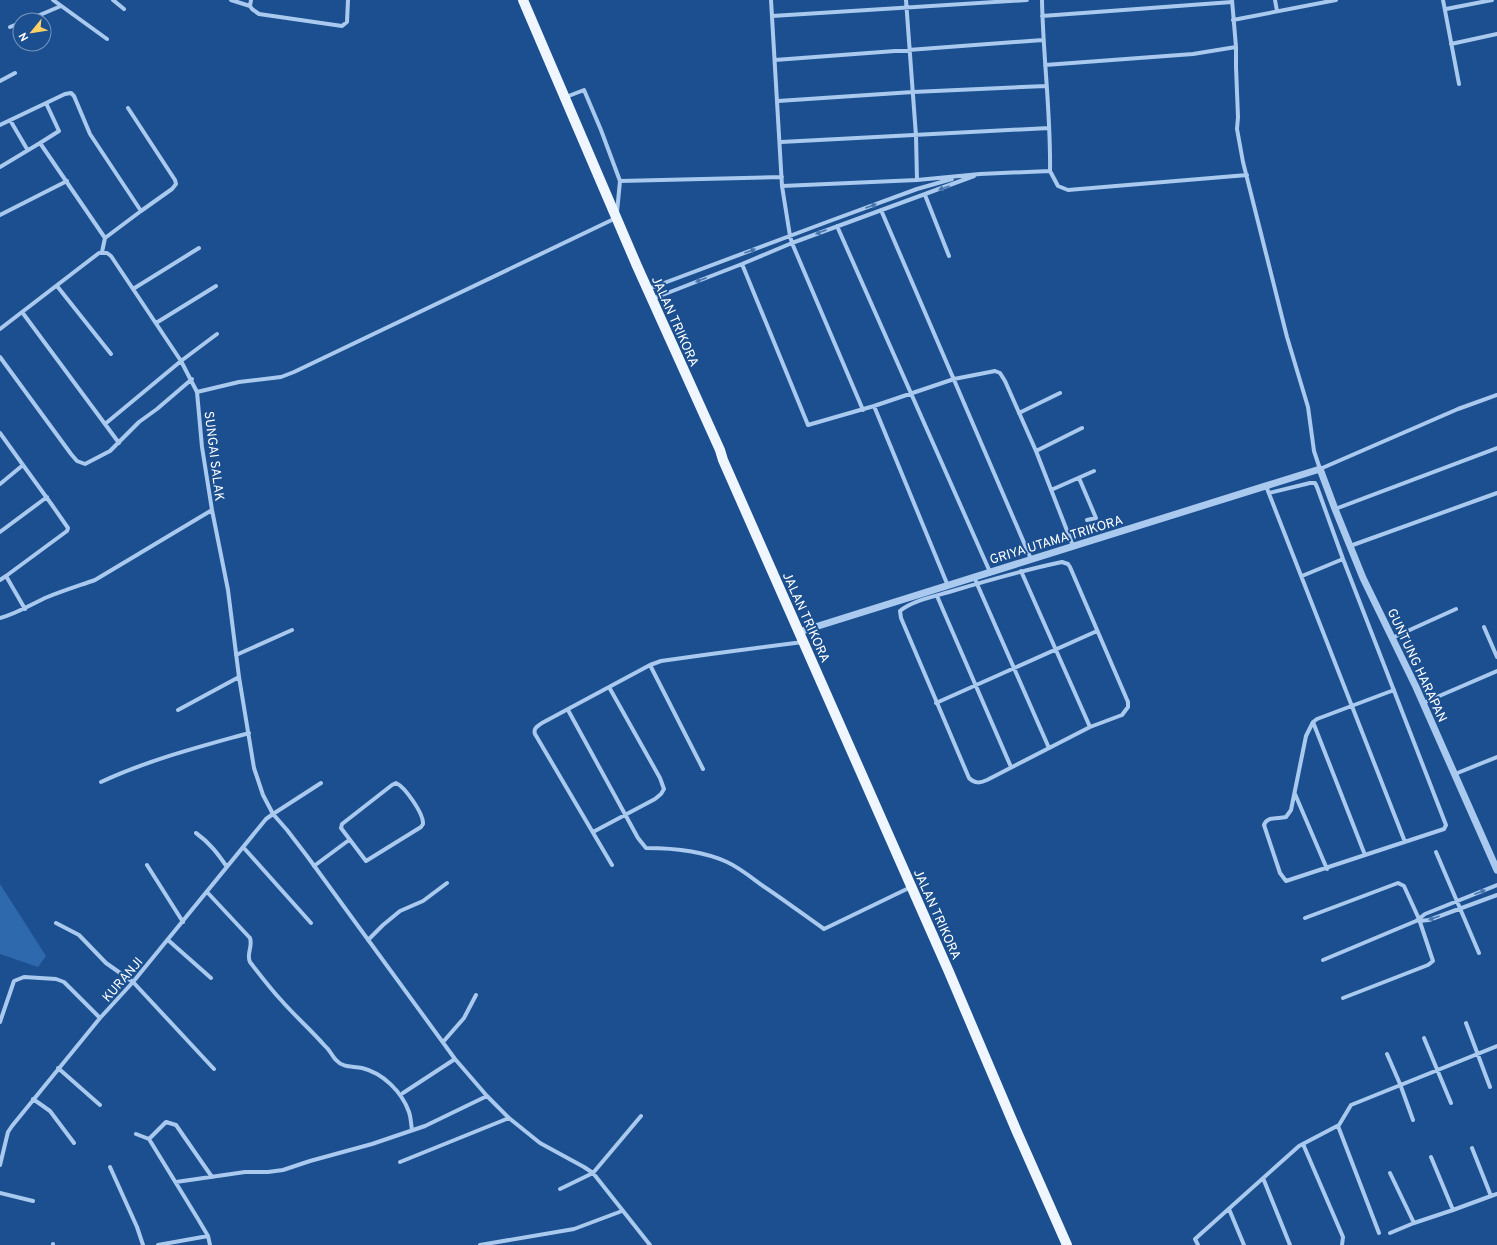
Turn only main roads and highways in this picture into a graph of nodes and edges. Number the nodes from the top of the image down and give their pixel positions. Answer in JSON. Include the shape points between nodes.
{"nodes":[{"id":1,"x":523,"y":0,"type":"edge"},
{"id":2,"x":1067,"y":1245,"type":"edge"}],
"edges":[{"from":1,"to":2,"type":"main road","name":"JALAN TRIKORA","via":[[647,289],[912,887]]}]}
